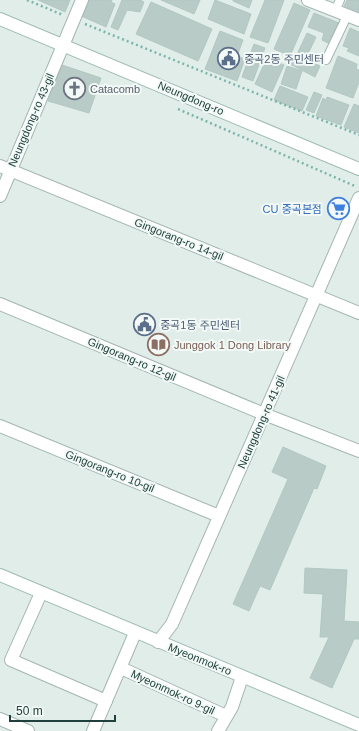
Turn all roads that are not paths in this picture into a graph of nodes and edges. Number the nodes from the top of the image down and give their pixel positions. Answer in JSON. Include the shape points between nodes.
{"nodes":[{"id":1,"x":82,"y":0,"type":"edge"},
{"id":2,"x":308,"y":0,"type":"edge"},
{"id":3,"x":337,"y":5,"type":"edge"},
{"id":4,"x":347,"y":16,"type":"junction"},
{"id":5,"x":0,"y":19,"type":"edge"},
{"id":6,"x":359,"y":20,"type":"edge"},
{"id":7,"x":63,"y":45,"type":"junction"},
{"id":8,"x":326,"y":60,"type":"dead end"},
{"id":9,"x":5,"y":168,"type":"edge"},
{"id":10,"x":359,"y":169,"type":"edge"},
{"id":11,"x":0,"y":196,"type":"edge"},
{"id":12,"x":359,"y":198,"type":"edge"},
{"id":13,"x":316,"y":296,"type":"junction"},
{"id":14,"x":0,"y":304,"type":"edge"},
{"id":15,"x":359,"y":313,"type":"edge"},
{"id":16,"x":264,"y":414,"type":"junction"},
{"id":17,"x":0,"y":426,"type":"edge"},
{"id":18,"x":359,"y":451,"type":"edge"},
{"id":19,"x":219,"y":516,"type":"junction"},
{"id":20,"x":0,"y":575,"type":"edge"},
{"id":21,"x":41,"y":592,"type":"junction"},
{"id":22,"x":136,"y":633,"type":"junction"},
{"id":23,"x":158,"y":642,"type":"junction"},
{"id":24,"x":120,"y":668,"type":"junction"},
{"id":25,"x":242,"y":677,"type":"junction"},
{"id":26,"x":106,"y":701,"type":"junction"},
{"id":27,"x":226,"y":716,"type":"junction"},
{"id":28,"x":0,"y":719,"type":"edge"},
{"id":29,"x":359,"y":725,"type":"edge"},
{"id":30,"x":28,"y":731,"type":"edge"},
{"id":31,"x":93,"y":731,"type":"edge"},
{"id":32,"x":218,"y":731,"type":"edge"}],
"edges":[{"from":1,"to":7,"type":"street","name":"Neungdong-ro 43-gil"},
{"from":2,"to":3,"type":"street"},
{"from":3,"to":4,"type":"street"},
{"from":4,"to":6,"type":"street"},
{"from":4,"to":8,"type":"lane"},
{"from":5,"to":7,"type":"street","name":"Neungdong-ro"},
{"from":7,"to":9,"type":"street","name":"Neungdong-ro 43-gil"},
{"from":7,"to":10,"type":"street","name":"Neungdong-ro"},
{"from":9,"to":11,"type":"street","name":"Neungdong-ro 43-gil"},
{"from":9,"to":13,"type":"street","name":"Gingorang-ro 14-gil"},
{"from":12,"to":13,"type":"street","name":"Neungdong-ro 41-gil"},
{"from":13,"to":15,"type":"street","name":"Gingorang-ro 14-gil"},
{"from":13,"to":16,"type":"street","name":"Neungdong-ro 41-gil"},
{"from":14,"to":16,"type":"street","name":"Gingorang-ro 12-gil"},
{"from":16,"to":18,"type":"street","name":"Gingorang-ro 12-gil"},
{"from":16,"to":19,"type":"street","name":"Neungdong-ro 41-gil"},
{"from":17,"to":19,"type":"street","name":"Gingorang-ro 10-gil"},
{"from":19,"to":23,"type":"street","name":"Neungdong-ro 41-gil","via":[[172,624]]},
{"from":20,"to":21,"type":"street","name":"Myeonmok-ro"},
{"from":21,"to":22,"type":"street","name":"Myeonmok-ro"},
{"from":21,"to":26,"type":"street","via":[[11,660]]},
{"from":22,"to":23,"type":"street","name":"Myeonmok-ro"},
{"from":22,"to":24,"type":"street"},
{"from":23,"to":25,"type":"street","name":"Myeonmok-ro"},
{"from":24,"to":26,"type":"street"},
{"from":24,"to":27,"type":"street","name":"Myeonmok-ro 9-gil"},
{"from":25,"to":27,"type":"street","name":"Myeonmok-ro 9-gil"},
{"from":25,"to":29,"type":"street","name":"Myeonmok-ro"},
{"from":26,"to":31,"type":"street"},
{"from":27,"to":32,"type":"street","name":"Myeonmok-ro 9-gil"},
{"from":28,"to":30,"type":"street"}]}
